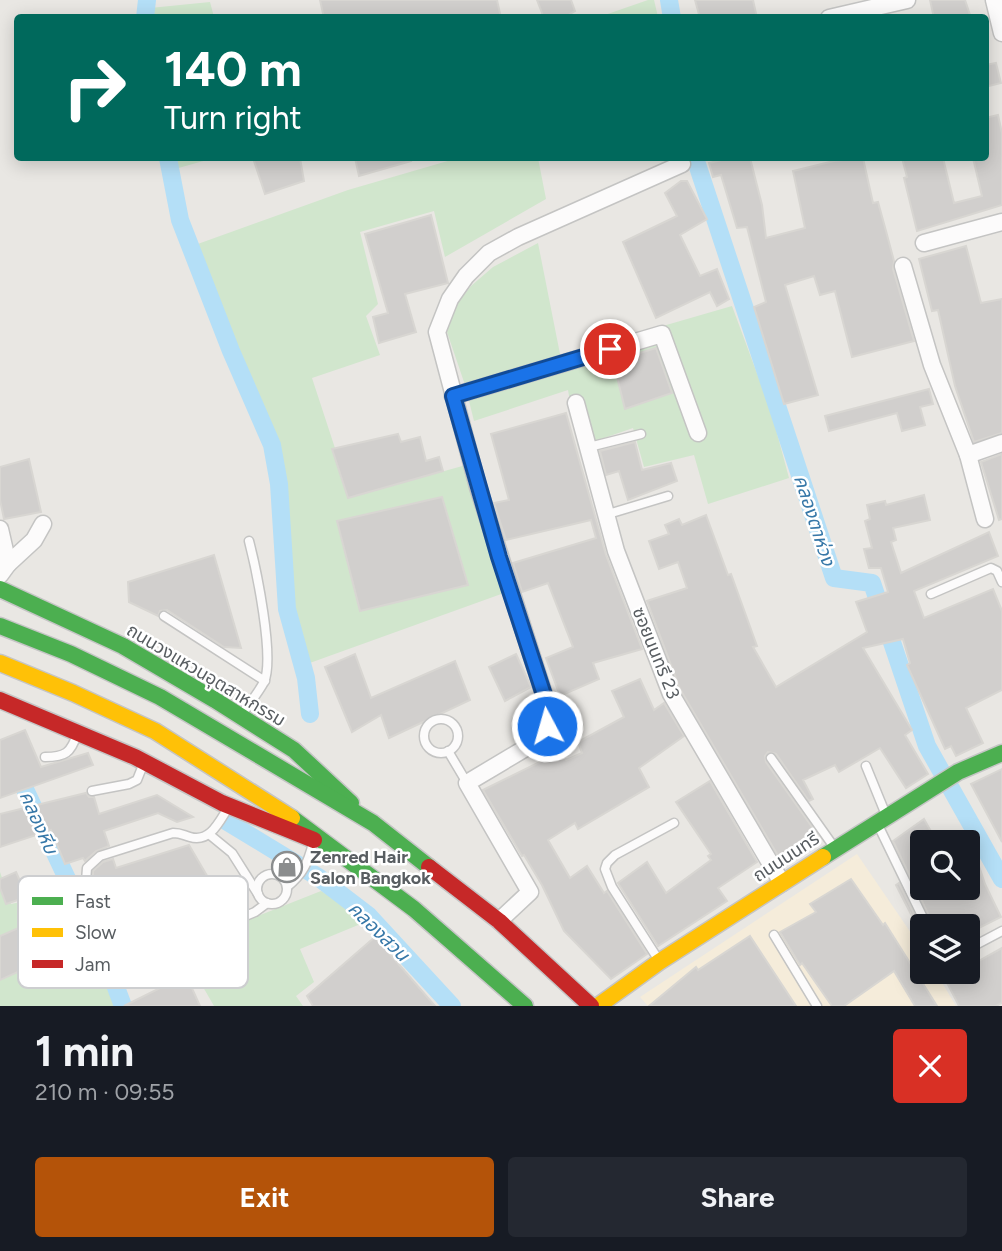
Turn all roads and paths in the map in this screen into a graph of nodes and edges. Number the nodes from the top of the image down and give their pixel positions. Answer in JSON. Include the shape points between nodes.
{"nodes":[{"id":1,"x":907,"y":0,"type":"edge"},
{"id":2,"x":994,"y":0,"type":"edge"},
{"id":3,"x":846,"y":14,"type":"edge"},
{"id":4,"x":1002,"y":33,"type":"edge"},
{"id":5,"x":682,"y":164,"type":"dead end"},
{"id":6,"x":1002,"y":222,"type":"edge"},
{"id":7,"x":924,"y":243,"type":"dead end"},
{"id":8,"x":903,"y":267,"type":"dead end"},
{"id":9,"x":453,"y":396,"type":"junction"},
{"id":10,"x":576,"y":403,"type":"dead end"},
{"id":11,"x":698,"y":433,"type":"dead end"},
{"id":12,"x":641,"y":434,"type":"dead end"},
{"id":13,"x":1002,"y":443,"type":"edge"},
{"id":14,"x":589,"y":447,"type":"junction"},
{"id":15,"x":968,"y":455,"type":"junction"},
{"id":16,"x":668,"y":496,"type":"dead end"},
{"id":17,"x":605,"y":515,"type":"junction"},
{"id":18,"x":985,"y":519,"type":"dead end"},
{"id":19,"x":43,"y":524,"type":"dead end"},
{"id":20,"x":0,"y":529,"type":"edge"},
{"id":21,"x":249,"y":541,"type":"dead end"},
{"id":22,"x":4,"y":570,"type":"edge"},
{"id":23,"x":1002,"y":582,"type":"edge"},
{"id":24,"x":0,"y":589,"type":"edge"},
{"id":25,"x":931,"y":594,"type":"dead end"},
{"id":26,"x":164,"y":616,"type":"dead end"},
{"id":27,"x":0,"y":626,"type":"edge"},
{"id":28,"x":0,"y":663,"type":"edge"},
{"id":29,"x":265,"y":681,"type":"junction"},
{"id":30,"x":0,"y":700,"type":"edge"},
{"id":31,"x":241,"y":716,"type":"junction"},
{"id":32,"x":78,"y":733,"type":"junction"},
{"id":33,"x":448,"y":751,"type":"junction"},
{"id":34,"x":1002,"y":753,"type":"edge"},
{"id":35,"x":45,"y":757,"type":"dead end"},
{"id":36,"x":771,"y":758,"type":"dead end"},
{"id":37,"x":144,"y":762,"type":"junction"},
{"id":38,"x":866,"y":766,"type":"dead end"},
{"id":39,"x":467,"y":783,"type":"junction"},
{"id":40,"x":92,"y":791,"type":"dead end"},
{"id":41,"x":230,"y":806,"type":"junction"},
{"id":42,"x":881,"y":820,"type":"junction"},
{"id":43,"x":373,"y":823,"type":"junction"},
{"id":44,"x":674,"y":823,"type":"dead end"},
{"id":45,"x":210,"y":835,"type":"junction"},
{"id":46,"x":314,"y":840,"type":"junction"},
{"id":47,"x":835,"y":849,"type":"junction"},
{"id":48,"x":339,"y":850,"type":"junction"},
{"id":49,"x":86,"y":876,"type":"edge"},
{"id":50,"x":246,"y":876,"type":"edge"},
{"id":51,"x":248,"y":878,"type":"edge"},
{"id":52,"x":782,"y":883,"type":"junction"},
{"id":53,"x":287,"y":887,"type":"junction"},
{"id":54,"x":259,"y":896,"type":"junction"},
{"id":55,"x":267,"y":903,"type":"junction"},
{"id":56,"x":922,"y":914,"type":"edge"},
{"id":57,"x":248,"y":915,"type":"edge"},
{"id":58,"x":499,"y":921,"type":"junction"},
{"id":59,"x":1002,"y":931,"type":"edge"},
{"id":60,"x":774,"y":935,"type":"dead end"},
{"id":61,"x":980,"y":943,"type":"edge"},
{"id":62,"x":659,"y":962,"type":"junction"},
{"id":63,"x":524,"y":1006,"type":"edge"},
{"id":64,"x":591,"y":1006,"type":"edge"},
{"id":65,"x":598,"y":1006,"type":"edge"},
{"id":66,"x":817,"y":1006,"type":"edge"}],
"edges":[{"from":1,"to":3,"type":"street"},
{"from":2,"to":4,"type":"street"},
{"from":5,"to":9,"type":"street","via":[[518,237],[489,253],[466,276],[450,299],[438,332]]},
{"from":6,"to":7,"type":"street"},
{"from":8,"to":15,"type":"street","via":[[932,365]]},
{"from":9,"to":11,"type":"street","via":[[662,334]]},
{"from":9,"to":39,"type":"street","via":[[550,719],[534,743]]},
{"from":10,"to":14,"type":"street","name":"ซอยนนทรี 23"},
{"from":12,"to":14,"type":"lane"},
{"from":13,"to":15,"type":"street"},
{"from":14,"to":17,"type":"street","name":"ซอยนนทรี 23"},
{"from":15,"to":18,"type":"street"},
{"from":16,"to":17,"type":"lane"},
{"from":17,"to":52,"type":"street","name":"ซอยนนทรี 23","via":[[671,694]]},
{"from":19,"to":22,"type":"street"},
{"from":20,"to":22,"type":"street"},
{"from":21,"to":29,"type":"lane","via":[[261,587],[268,667]]},
{"from":23,"to":25,"type":"lane","via":[[991,568]]},
{"from":24,"to":31,"type":"main road","name":"ถนนวงแหวนอุตสาหกรรม","via":[[123,646]]},
{"from":26,"to":29,"type":"lane"},
{"from":27,"to":43,"type":"main road","name":"ถนนวงแหวนอุตสาหกรรม","via":[[160,697]]},
{"from":28,"to":48,"type":"main road","via":[[148,728]]},
{"from":29,"to":31,"type":"lane"},
{"from":30,"to":32,"type":"main road"},
{"from":31,"to":43,"type":"main road","name":"ถนนวงแหวนอุตสาหกรรม","via":[[294,750]]},
{"from":32,"to":35,"type":"lane","via":[[66,755]]},
{"from":32,"to":37,"type":"main road"},
{"from":33,"to":33,"type":"lane","via":[[432,750],[426,742],[427,727],[435,720],[450,722],[456,730],[455,745]]},
{"from":33,"to":39,"type":"lane"},
{"from":34,"to":42,"type":"main road","name":"ถนนนนทรี","via":[[958,772]]},
{"from":36,"to":47,"type":"lane"},
{"from":37,"to":40,"type":"lane","via":[[137,780]]},
{"from":37,"to":41,"type":"main road"},
{"from":38,"to":42,"type":"lane"},
{"from":39,"to":58,"type":"street","via":[[530,892]]},
{"from":41,"to":45,"type":"lane"},
{"from":41,"to":46,"type":"main road"},
{"from":42,"to":47,"type":"main road","name":"ถนนนนทรี"},
{"from":42,"to":56,"type":"lane"},
{"from":43,"to":58,"type":"main road","name":"ถนนวงแหวนอุตสาหกรรม"},
{"from":44,"to":62,"type":"lane","via":[[615,855],[606,869],[612,887]]},
{"from":45,"to":49,"type":"lane","via":[[190,838],[173,833],[100,856],[87,868]]},
{"from":45,"to":50,"type":"lane","via":[[232,853]]},
{"from":46,"to":48,"type":"main road"},
{"from":46,"to":53,"type":"lane","via":[[306,868]]},
{"from":47,"to":52,"type":"main road","name":"ถนนนนทรี"},
{"from":48,"to":63,"type":"main road"},
{"from":51,"to":54,"type":"lane"},
{"from":52,"to":62,"type":"main road","name":"ถนนนนทรี"},
{"from":53,"to":54,"type":"lane","via":[[284,880],[268,875],[261,880]]},
{"from":53,"to":55,"type":"lane","via":[[285,898],[277,904]]},
{"from":54,"to":55,"type":"lane"},
{"from":55,"to":57,"type":"lane"},
{"from":58,"to":64,"type":"main road","name":"ถนนวงแหวนอุตสาหกรรม"},
{"from":59,"to":61,"type":"lane"},
{"from":60,"to":66,"type":"lane"},
{"from":62,"to":65,"type":"main road","name":"ถนนนนทรี"}]}
